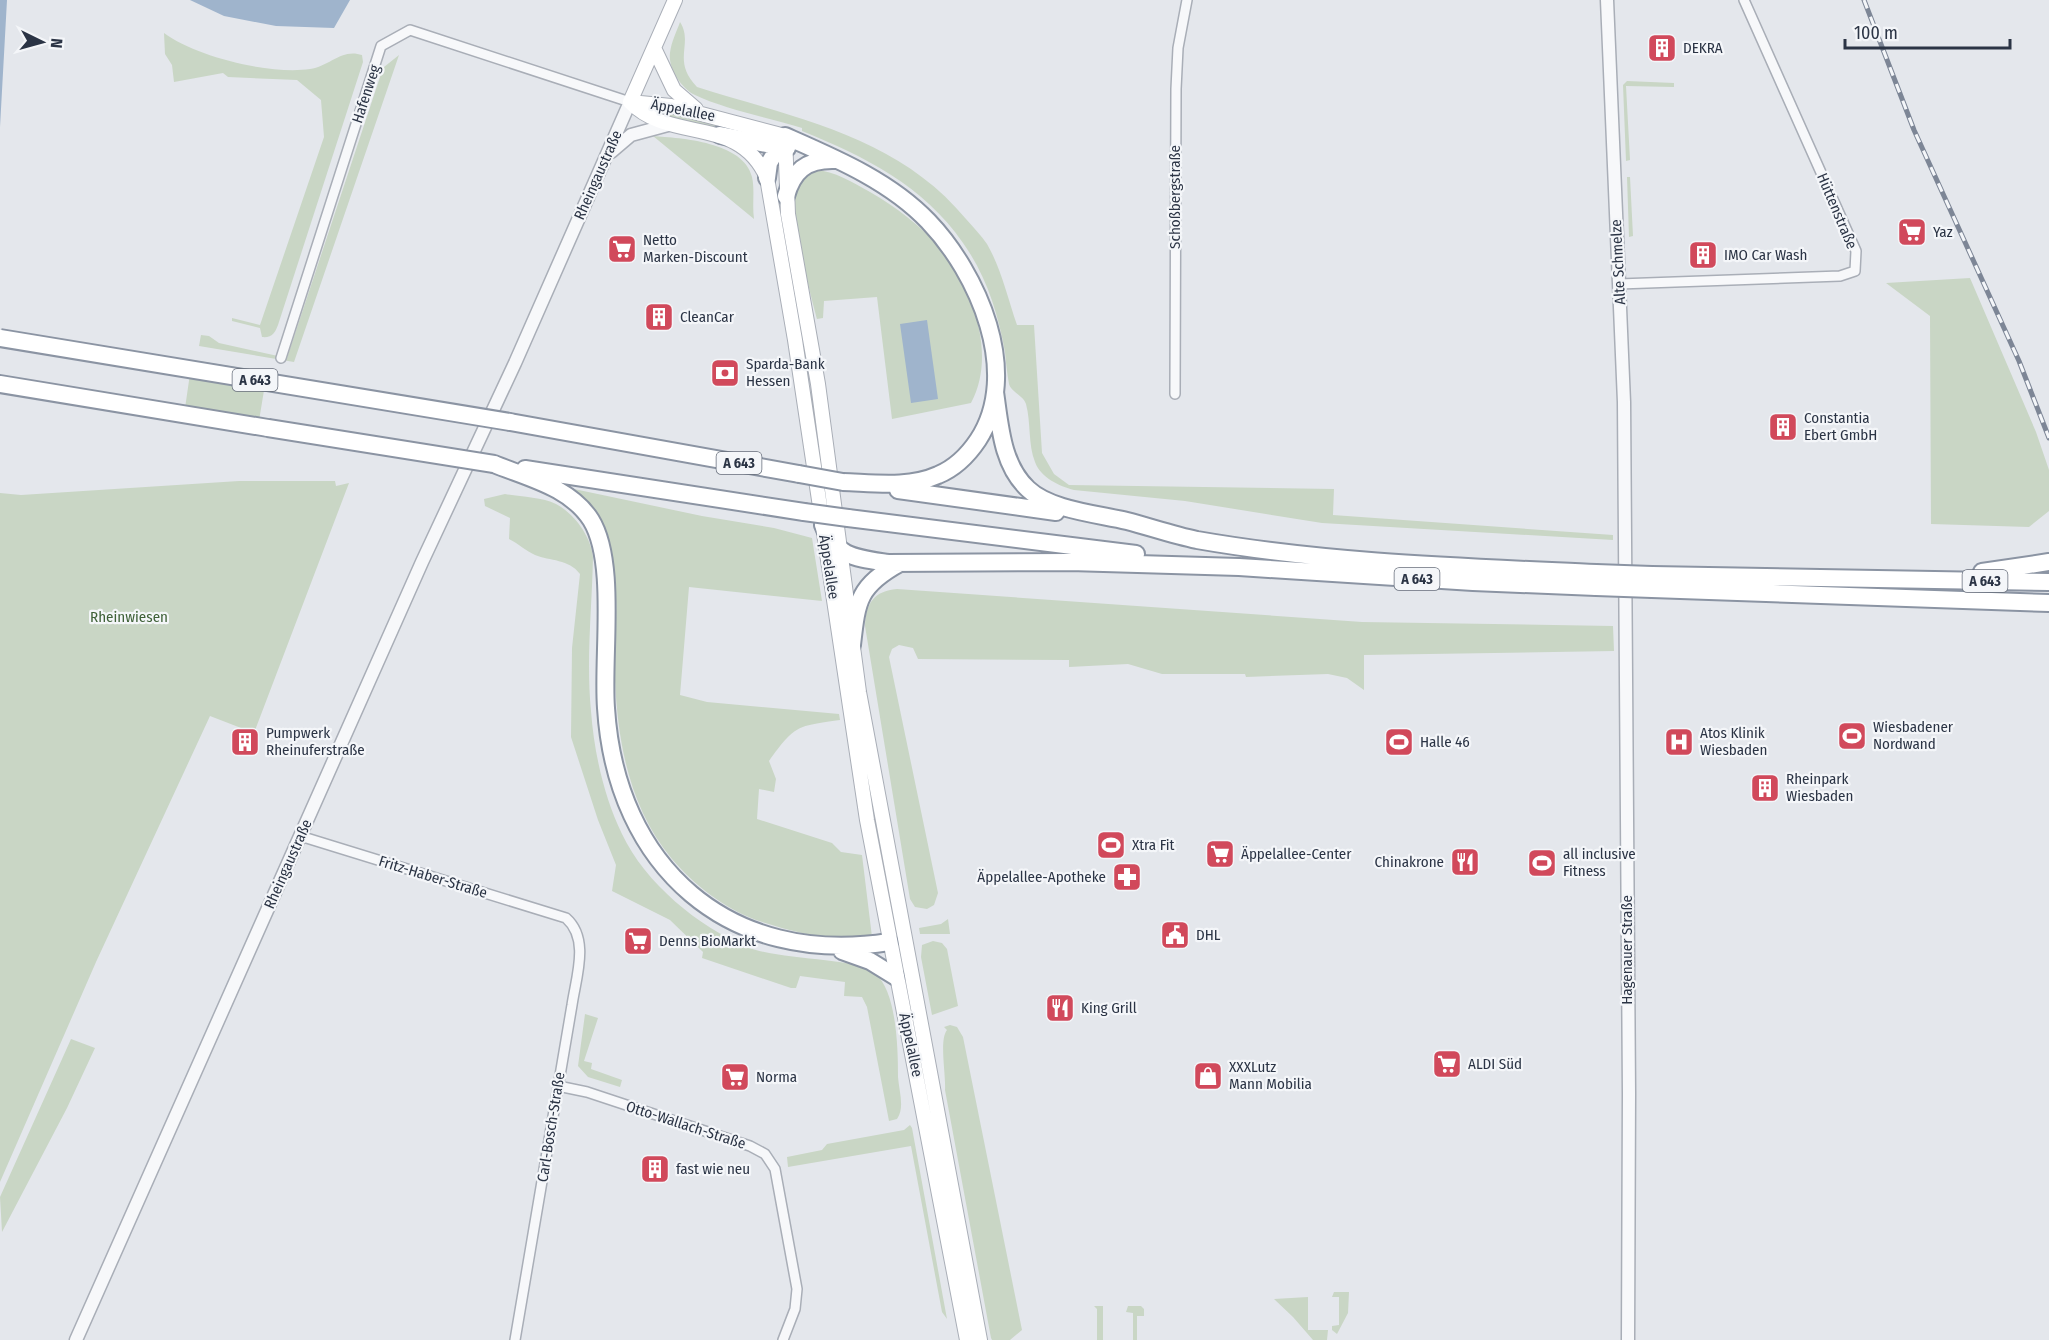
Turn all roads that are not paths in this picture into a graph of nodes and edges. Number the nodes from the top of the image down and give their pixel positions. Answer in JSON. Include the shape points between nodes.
{"nodes":[{"id":1,"x":675,"y":0,"type":"edge"},
{"id":2,"x":1187,"y":0,"type":"edge"},
{"id":3,"x":1606,"y":0,"type":"edge"},
{"id":4,"x":1744,"y":0,"type":"edge"},
{"id":5,"x":654,"y":48,"type":"junction"},
{"id":6,"x":630,"y":102,"type":"junction"},
{"id":7,"x":702,"y":112,"type":"junction"},
{"id":8,"x":668,"y":125,"type":"junction"},
{"id":9,"x":720,"y":135,"type":"junction"},
{"id":10,"x":783,"y":144,"type":"junction"},
{"id":11,"x":604,"y":160,"type":"junction"},
{"id":12,"x":838,"y":161,"type":"junction"},
{"id":13,"x":767,"y":177,"type":"junction"},
{"id":14,"x":786,"y":196,"type":"junction"},
{"id":15,"x":1619,"y":284,"type":"junction"},
{"id":16,"x":0,"y":338,"type":"edge"},
{"id":17,"x":281,"y":358,"type":"dead end"},
{"id":18,"x":0,"y":384,"type":"edge"},
{"id":19,"x":995,"y":393,"type":"junction"},
{"id":20,"x":1175,"y":394,"type":"dead end"},
{"id":21,"x":494,"y":464,"type":"junction"},
{"id":22,"x":843,"y":482,"type":"junction"},
{"id":23,"x":1116,"y":519,"type":"junction"},
{"id":24,"x":1624,"y":524,"type":"joint"},
{"id":25,"x":823,"y":525,"type":"junction"},
{"id":26,"x":842,"y":551,"type":"junction"},
{"id":27,"x":2049,"y":562,"type":"edge"},
{"id":28,"x":900,"y":563,"type":"junction"},
{"id":29,"x":1239,"y":567,"type":"junction"},
{"id":30,"x":1921,"y":579,"type":"junction"},
{"id":31,"x":1596,"y":580,"type":"junction"},
{"id":32,"x":1652,"y":582,"type":"junction"},
{"id":33,"x":2049,"y":582,"type":"edge"},
{"id":34,"x":1979,"y":601,"type":"junction"},
{"id":35,"x":2049,"y":603,"type":"edge"},
{"id":36,"x":2049,"y":616,"type":"edge"},
{"id":37,"x":852,"y":645,"type":"junction"},
{"id":38,"x":300,"y":836,"type":"junction"},
{"id":39,"x":566,"y":918,"type":"joint"},
{"id":40,"x":897,"y":941,"type":"junction"},
{"id":41,"x":829,"y":948,"type":"junction"},
{"id":42,"x":896,"y":977,"type":"junction"},
{"id":43,"x":558,"y":1086,"type":"junction"},
{"id":44,"x":76,"y":1340,"type":"edge"},
{"id":45,"x":515,"y":1340,"type":"edge"},
{"id":46,"x":783,"y":1340,"type":"edge"},
{"id":47,"x":967,"y":1340,"type":"edge"},
{"id":48,"x":980,"y":1340,"type":"edge"},
{"id":49,"x":1628,"y":1340,"type":"edge"}],
"edges":[{"from":1,"to":5,"type":"main road","name":"Rheingaustraße"},
{"from":2,"to":20,"type":"street","name":"Schoßbergstraße","via":[[1178,48],[1176,89]]},
{"from":3,"to":15,"type":"street","name":"Alte Schmelze"},
{"from":4,"to":15,"type":"street","name":"Hüttenstraße","via":[[1856,251],[1855,272],[1840,276]]},
{"from":5,"to":6,"type":"main road","name":"Rheingaustraße"},
{"from":5,"to":7,"type":"main road","via":[[674,90]]},
{"from":6,"to":7,"type":"main road","name":"Äppelallee"},
{"from":6,"to":8,"type":"main road","name":"Äppelallee","via":[[642,113]]},
{"from":6,"to":11,"type":"street","name":"Rheingaustraße"},
{"from":6,"to":17,"type":"street","name":"Hafenweg","via":[[410,30],[381,46]]},
{"from":7,"to":10,"type":"main road","name":"Äppelallee"},
{"from":8,"to":9,"type":"main road","name":"Äppelallee"},
{"from":8,"to":11,"type":"street","via":[[626,138]]},
{"from":9,"to":10,"type":"highway"},
{"from":9,"to":13,"type":"main road","name":"Äppelallee","via":[[748,151]]},
{"from":10,"to":12,"type":"highway"},
{"from":10,"to":13,"type":"highway","via":[[770,163]]},
{"from":10,"to":14,"type":"main road","name":"Äppelallee"},
{"from":11,"to":38,"type":"street","name":"Rheingaustraße"},
{"from":12,"to":14,"type":"highway","via":[[801,168],[792,178]]},
{"from":12,"to":19,"type":"highway","via":[[908,202],[956,254],[971,280],[988,326],[995,364]]},
{"from":13,"to":25,"type":"main road","name":"Äppelallee"},
{"from":14,"to":26,"type":"main road","name":"Äppelallee","via":[[817,373]]},
{"from":15,"to":24,"type":"street","name":"Alte Schmelze"},
{"from":16,"to":22,"type":"highway","number":"A 643","bridge":true,"via":[[510,422]]},
{"from":18,"to":21,"type":"highway","number":"A 643","bridge":true},
{"from":19,"to":22,"type":"highway","via":[[983,433],[946,472],[908,482]]},
{"from":19,"to":23,"type":"highway","via":[[1006,454],[1022,483],[1049,502]]},
{"from":21,"to":29,"type":"highway","number":"A 643","bridge":true,"via":[[804,512]]},
{"from":21,"to":41,"type":"highway","via":[[564,494],[584,510],[596,529],[605,579],[609,734],[628,808],[653,852],[682,886],[717,914],[757,933]]},
{"from":22,"to":23,"type":"highway","number":"A 643"},
{"from":23,"to":31,"type":"highway","number":"A 643","via":[[1196,540],[1260,550]]},
{"from":24,"to":49,"type":"street","name":"Hagenauer Straße"},
{"from":25,"to":26,"type":"highway","via":[[832,545]]},
{"from":25,"to":40,"type":"main road","name":"Äppelallee","via":[[853,735]]},
{"from":26,"to":28,"type":"highway","via":[[864,559]]},
{"from":26,"to":37,"type":"main road","name":"Äppelallee"},
{"from":27,"to":30,"type":"highway"},
{"from":28,"to":29,"type":"highway","via":[[1070,562]]},
{"from":28,"to":37,"type":"highway","via":[[863,591]]},
{"from":29,"to":31,"type":"highway","number":"A 643","via":[[1462,582]]},
{"from":30,"to":32,"type":"highway","number":"A 643"},
{"from":30,"to":33,"type":"highway","number":"A 643"},
{"from":31,"to":32,"type":"highway","number":"A 643","bridge":true},
{"from":32,"to":34,"type":"highway","number":"A 643"},
{"from":34,"to":35,"type":"highway","number":"A 643"},
{"from":34,"to":36,"type":"highway"},
{"from":37,"to":40,"type":"main road","name":"Äppelallee"},
{"from":38,"to":39,"type":"street","name":"Fritz-Haber-Straße"},
{"from":38,"to":44,"type":"street","name":"Rheingaustraße"},
{"from":39,"to":43,"type":"street","name":"Carl-Bosch-Straße","via":[[576,929],[580,943]]},
{"from":40,"to":41,"type":"highway"},
{"from":40,"to":42,"type":"main road","name":"Äppelallee"},
{"from":40,"to":48,"type":"main road","name":"Äppelallee"},
{"from":41,"to":42,"type":"highway","via":[[870,961]]},
{"from":42,"to":47,"type":"main road","name":"Äppelallee"},
{"from":43,"to":45,"type":"street","name":"Carl-Bosch-Straße"},
{"from":43,"to":46,"type":"street","name":"Otto-Wallach-Straße","via":[[750,1146],[769,1157],[775,1169],[797,1289],[795,1309]]}]}
